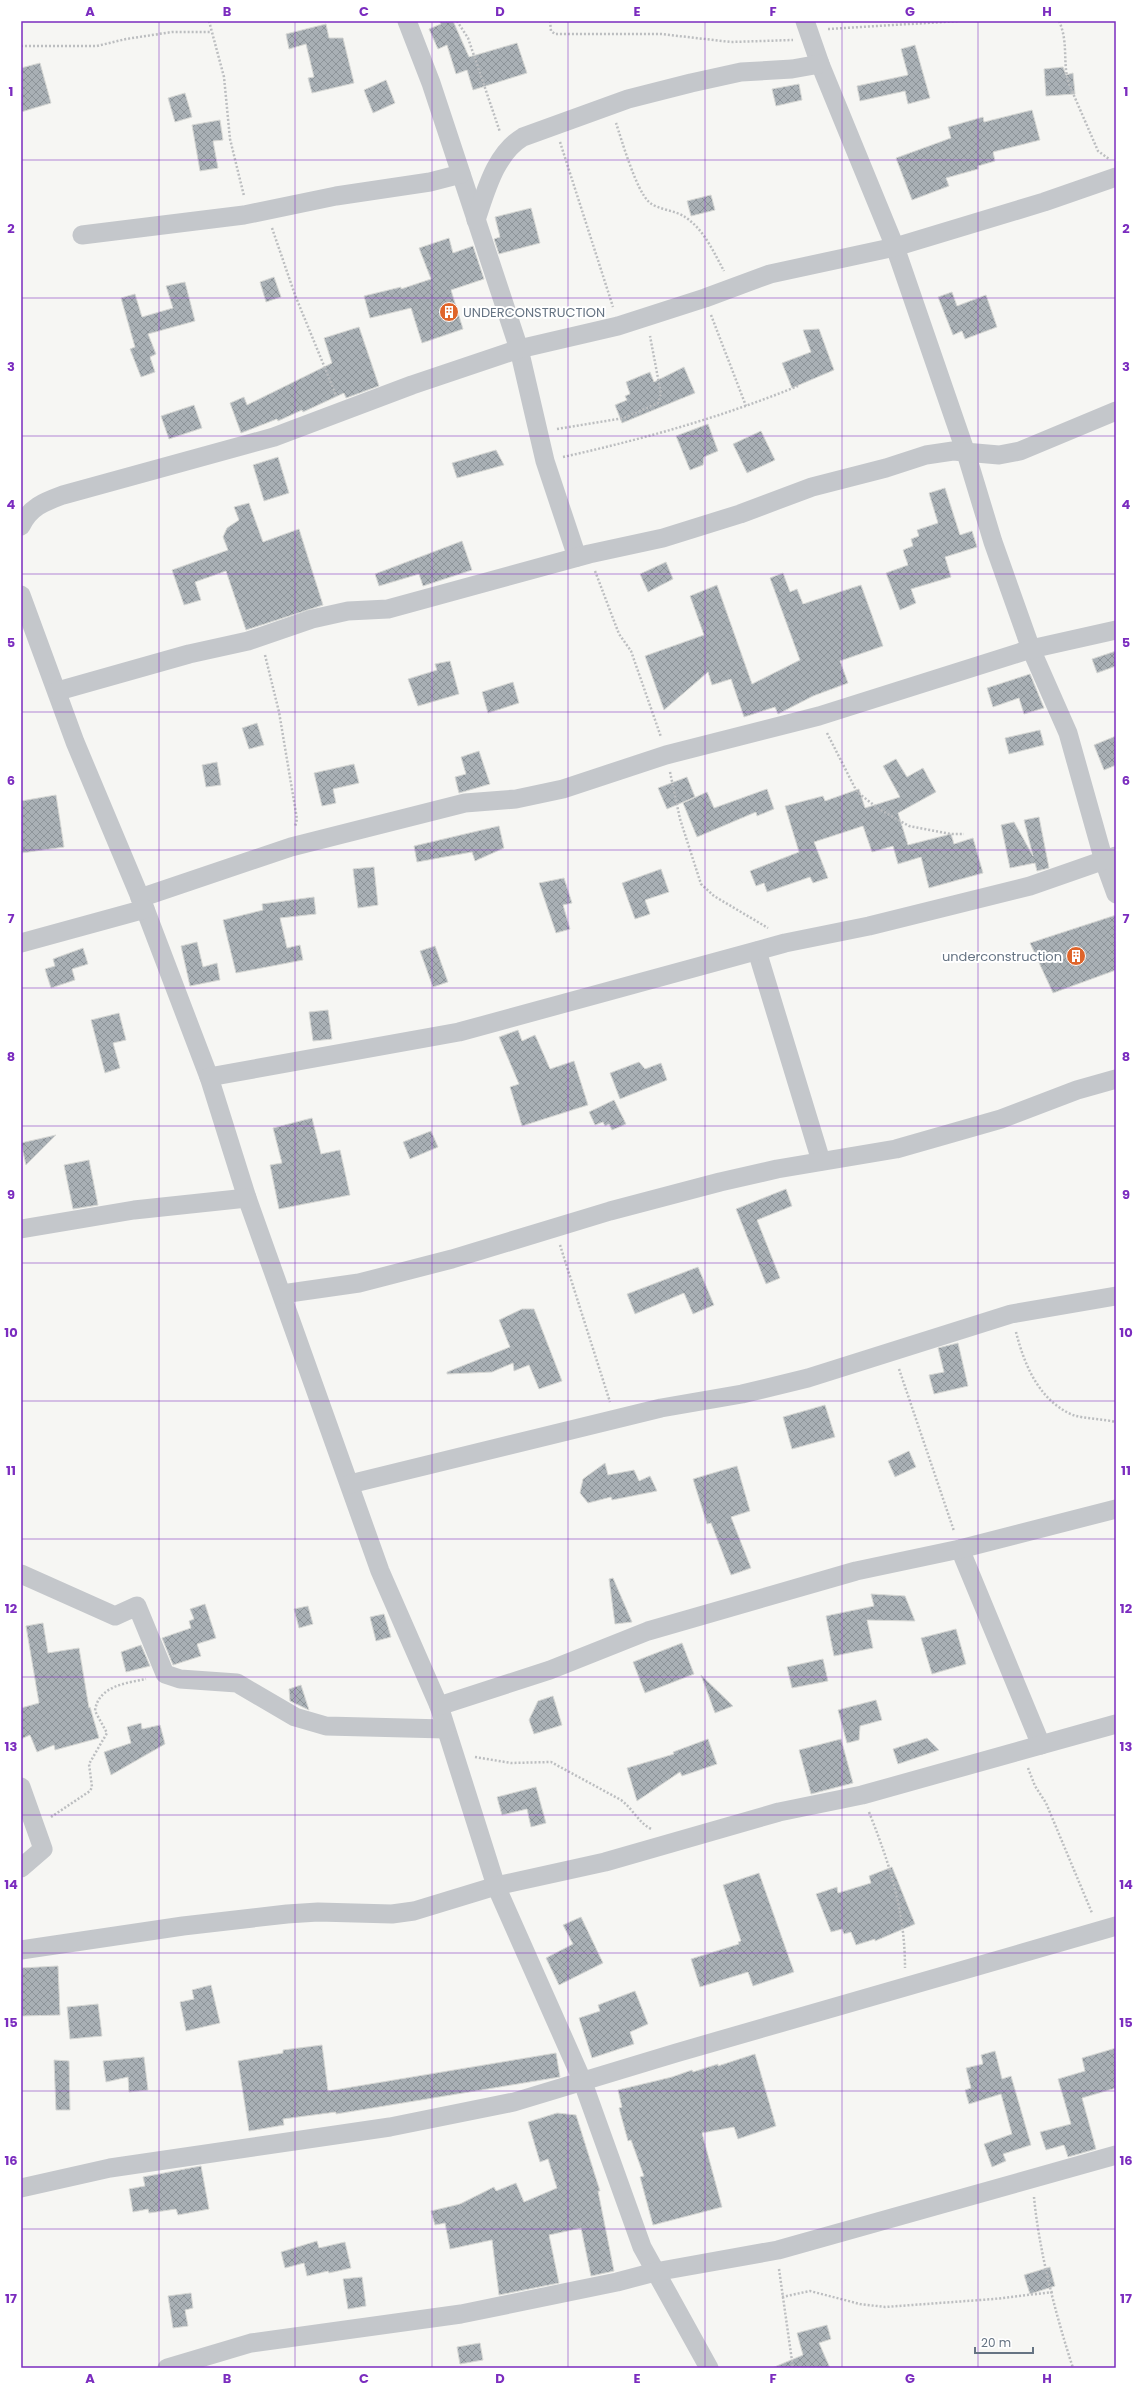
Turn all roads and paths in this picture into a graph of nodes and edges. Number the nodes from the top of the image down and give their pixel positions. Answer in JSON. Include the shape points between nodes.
{"nodes":[{"id":1,"x":407,"y":21,"type":"edge"},
{"id":2,"x":456,"y":21,"type":"edge"},
{"id":3,"x":550,"y":21,"type":"edge"},
{"id":4,"x":959,"y":21,"type":"edge"},
{"id":5,"x":1060,"y":21,"type":"edge"},
{"id":6,"x":808,"y":30,"type":"edge"},
{"id":7,"x":211,"y":32,"type":"dead end"},
{"id":8,"x":21,"y":46,"type":"edge"},
{"id":9,"x":820,"y":64,"type":"junction"},
{"id":10,"x":609,"y":106,"type":"junction"},
{"id":11,"x":554,"y":125,"type":"junction"},
{"id":12,"x":507,"y":151,"type":"junction"},
{"id":13,"x":1113,"y":168,"type":"edge"},
{"id":14,"x":461,"y":174,"type":"junction"},
{"id":15,"x":476,"y":220,"type":"junction"},
{"id":16,"x":82,"y":236,"type":"dead end"},
{"id":17,"x":895,"y":247,"type":"junction"},
{"id":18,"x":734,"y":288,"type":"junction"},
{"id":19,"x":705,"y":298,"type":"junction"},
{"id":20,"x":650,"y":316,"type":"junction"},
{"id":21,"x":618,"y":326,"type":"junction"},
{"id":22,"x":519,"y":349,"type":"junction"},
{"id":23,"x":798,"y":386,"type":"dead end"},
{"id":24,"x":746,"y":406,"type":"junction"},
{"id":25,"x":1116,"y":411,"type":"edge"},
{"id":26,"x":539,"y":433,"type":"junction"},
{"id":27,"x":966,"y":453,"type":"junction"},
{"id":28,"x":545,"y":461,"type":"junction"},
{"id":29,"x":23,"y":513,"type":"edge"},
{"id":30,"x":583,"y":555,"type":"junction"},
{"id":31,"x":21,"y":595,"type":"edge"},
{"id":32,"x":1116,"y":630,"type":"edge"},
{"id":33,"x":260,"y":636,"type":"junction"},
{"id":34,"x":1031,"y":649,"type":"junction"},
{"id":35,"x":58,"y":691,"type":"junction"},
{"id":36,"x":819,"y":716,"type":"junction"},
{"id":37,"x":666,"y":755,"type":"junction"},
{"id":38,"x":964,"y":834,"type":"dead end"},
{"id":39,"x":291,"y":847,"type":"junction"},
{"id":40,"x":1110,"y":858,"type":"edge"},
{"id":41,"x":1116,"y":894,"type":"edge"},
{"id":42,"x":142,"y":903,"type":"junction"},
{"id":43,"x":786,"y":942,"type":"junction"},
{"id":44,"x":21,"y":943,"type":"edge"},
{"id":45,"x":757,"y":951,"type":"junction"},
{"id":46,"x":209,"y":1077,"type":"junction"},
{"id":47,"x":1116,"y":1079,"type":"edge"},
{"id":48,"x":821,"y":1161,"type":"junction"},
{"id":49,"x":247,"y":1198,"type":"junction"},
{"id":50,"x":21,"y":1229,"type":"edge"},
{"id":51,"x":554,"y":1230,"type":"junction"},
{"id":52,"x":282,"y":1294,"type":"junction"},
{"id":53,"x":1116,"y":1296,"type":"edge"},
{"id":54,"x":1011,"y":1314,"type":"junction"},
{"id":55,"x":893,"y":1351,"type":"junction"},
{"id":56,"x":616,"y":1420,"type":"junction"},
{"id":57,"x":1116,"y":1422,"type":"edge"},
{"id":58,"x":350,"y":1484,"type":"junction"},
{"id":59,"x":1116,"y":1509,"type":"edge"},
{"id":60,"x":960,"y":1550,"type":"junction"},
{"id":61,"x":21,"y":1574,"type":"edge"},
{"id":62,"x":166,"y":1674,"type":"junction"},
{"id":63,"x":439,"y":1706,"type":"junction"},
{"id":64,"x":1116,"y":1724,"type":"edge"},
{"id":65,"x":445,"y":1729,"type":"junction"},
{"id":66,"x":1033,"y":1748,"type":"junction"},
{"id":67,"x":453,"y":1753,"type":"junction"},
{"id":68,"x":21,"y":1787,"type":"edge"},
{"id":69,"x":862,"y":1795,"type":"junction"},
{"id":70,"x":684,"y":1839,"type":"junction"},
{"id":71,"x":43,"y":1849,"type":"junction"},
{"id":72,"x":21,"y":1868,"type":"edge"},
{"id":73,"x":496,"y":1886,"type":"junction"},
{"id":74,"x":1108,"y":1928,"type":"edge"},
{"id":75,"x":21,"y":1950,"type":"edge"},
{"id":76,"x":905,"y":1986,"type":"junction"},
{"id":77,"x":582,"y":2080,"type":"junction"},
{"id":78,"x":1116,"y":2155,"type":"edge"},
{"id":79,"x":1032,"y":2177,"type":"junction"},
{"id":80,"x":21,"y":2188,"type":"edge"},
{"id":81,"x":778,"y":2250,"type":"junction"},
{"id":82,"x":655,"y":2272,"type":"junction"},
{"id":83,"x":1053,"y":2292,"type":"junction"},
{"id":84,"x":782,"y":2297,"type":"junction"},
{"id":85,"x":167,"y":2368,"type":"edge"},
{"id":86,"x":709,"y":2368,"type":"edge"},
{"id":87,"x":793,"y":2368,"type":"edge"},
{"id":88,"x":1073,"y":2368,"type":"edge"}],
"edges":[{"from":1,"to":14,"type":"street"},
{"from":2,"to":12,"type":"path","via":[[468,38]]},
{"from":3,"to":6,"type":"path","via":[[551,31],[555,34],[661,34],[731,42]]},
{"from":4,"to":6,"type":"path"},
{"from":5,"to":13,"type":"path","via":[[1065,37],[1066,76],[1098,151]]},
{"from":6,"to":9,"type":"street"},
{"from":7,"to":8,"type":"path","via":[[172,32],[126,38],[97,46]]},
{"from":9,"to":10,"type":"street","via":[[792,69],[741,72]]},
{"from":9,"to":17,"type":"street"},
{"from":10,"to":11,"type":"street"},
{"from":10,"to":18,"type":"path","via":[[640,189],[649,202],[685,216],[696,226]]},
{"from":11,"to":12,"type":"street","via":[[523,136]]},
{"from":11,"to":21,"type":"path"},
{"from":12,"to":15,"type":"street","via":[[488,185]]},
{"from":13,"to":17,"type":"street","via":[[1044,202]]},
{"from":14,"to":15,"type":"street"},
{"from":14,"to":16,"type":"street","via":[[430,182],[336,196],[249,214]]},
{"from":15,"to":22,"type":"street"},
{"from":17,"to":18,"type":"street","via":[[770,274]]},
{"from":17,"to":27,"type":"street"},
{"from":18,"to":19,"type":"street"},
{"from":19,"to":20,"type":"street"},
{"from":19,"to":24,"type":"path"},
{"from":20,"to":21,"type":"street"},
{"from":20,"to":26,"type":"path","via":[[651,345],[661,394],[658,403],[624,418],[595,421]]},
{"from":21,"to":22,"type":"street"},
{"from":22,"to":26,"type":"street"},
{"from":22,"to":29,"type":"street","via":[[412,385],[274,437],[63,495]]},
{"from":23,"to":24,"type":"path"},
{"from":24,"to":28,"type":"path","via":[[665,433]]},
{"from":25,"to":27,"type":"street","via":[[1020,451],[999,455]]},
{"from":26,"to":28,"type":"street"},
{"from":27,"to":30,"type":"street","via":[[926,455],[812,487],[740,514],[663,538]]},
{"from":27,"to":34,"type":"street","via":[[993,542]]},
{"from":28,"to":30,"type":"street"},
{"from":30,"to":33,"type":"street","via":[[388,609],[348,611],[312,619]]},
{"from":30,"to":37,"type":"path","via":[[619,634],[631,651],[652,707]]},
{"from":31,"to":35,"type":"street"},
{"from":32,"to":34,"type":"street"},
{"from":33,"to":35,"type":"street"},
{"from":33,"to":39,"type":"path","via":[[288,754],[297,819]]},
{"from":34,"to":36,"type":"street"},
{"from":34,"to":40,"type":"street","via":[[1068,733]]},
{"from":35,"to":42,"type":"street","via":[[75,742]]},
{"from":36,"to":37,"type":"street"},
{"from":36,"to":38,"type":"path","via":[[857,792],[879,809],[910,826]]},
{"from":37,"to":39,"type":"street","via":[[563,789],[516,799],[465,803]]},
{"from":37,"to":43,"type":"path","via":[[680,819],[701,884],[714,896],[762,923]]},
{"from":39,"to":42,"type":"street"},
{"from":40,"to":41,"type":"street"},
{"from":40,"to":43,"type":"street","via":[[1030,886],[869,926]]},
{"from":42,"to":44,"type":"street"},
{"from":42,"to":46,"type":"street"},
{"from":43,"to":45,"type":"street"},
{"from":45,"to":46,"type":"street","via":[[459,1032]]},
{"from":45,"to":48,"type":"street"},
{"from":46,"to":49,"type":"street"},
{"from":47,"to":48,"type":"street","via":[[1076,1090],[1001,1119],[949,1135],[896,1149]]},
{"from":48,"to":51,"type":"street","via":[[720,1182],[610,1211]]},
{"from":49,"to":50,"type":"street","via":[[134,1210]]},
{"from":49,"to":52,"type":"street"},
{"from":51,"to":52,"type":"street","via":[[359,1283]]},
{"from":51,"to":56,"type":"path"},
{"from":52,"to":58,"type":"street"},
{"from":53,"to":54,"type":"street"},
{"from":54,"to":55,"type":"street"},
{"from":54,"to":57,"type":"path","via":[[1022,1356],[1031,1376],[1050,1399],[1073,1414]]},
{"from":55,"to":56,"type":"street","via":[[779,1386]]},
{"from":55,"to":60,"type":"path"},
{"from":56,"to":58,"type":"street"},
{"from":58,"to":63,"type":"street","via":[[380,1571]]},
{"from":59,"to":60,"type":"street"},
{"from":60,"to":63,"type":"street","via":[[856,1571],[648,1631],[550,1670]]},
{"from":60,"to":66,"type":"street"},
{"from":61,"to":62,"type":"street","via":[[115,1616],[137,1606]]},
{"from":62,"to":65,"type":"street","via":[[180,1679],[237,1682],[295,1716],[326,1726]]},
{"from":62,"to":71,"type":"path","via":[[112,1686],[97,1703],[95,1711],[107,1733],[89,1764],[92,1787],[90,1791],[50,1817]]},
{"from":63,"to":65,"type":"street"},
{"from":64,"to":66,"type":"street"},
{"from":65,"to":67,"type":"street"},
{"from":66,"to":69,"type":"street"},
{"from":66,"to":74,"type":"path","via":[[1029,1771],[1035,1786],[1046,1803]]},
{"from":67,"to":70,"type":"path","via":[[511,1763],[551,1762],[621,1800],[630,1807],[641,1823],[651,1829]]},
{"from":67,"to":73,"type":"street"},
{"from":68,"to":71,"type":"street"},
{"from":69,"to":70,"type":"street","via":[[779,1812]]},
{"from":69,"to":76,"type":"path","via":[[886,1854],[903,1920]]},
{"from":70,"to":73,"type":"street","via":[[569,1872]]},
{"from":71,"to":72,"type":"street"},
{"from":73,"to":75,"type":"street","via":[[414,1911],[392,1914],[287,1914]]},
{"from":73,"to":77,"type":"street"},
{"from":74,"to":76,"type":"street"},
{"from":76,"to":77,"type":"street"},
{"from":77,"to":80,"type":"street","via":[[514,2102],[390,2127],[110,2168]]},
{"from":77,"to":82,"type":"street","via":[[642,2247]]},
{"from":78,"to":79,"type":"street"},
{"from":79,"to":81,"type":"street"},
{"from":79,"to":83,"type":"path","via":[[1036,2217]]},
{"from":81,"to":82,"type":"street"},
{"from":81,"to":84,"type":"path"},
{"from":82,"to":85,"type":"street","via":[[461,2314],[251,2343]]},
{"from":82,"to":86,"type":"street"},
{"from":83,"to":84,"type":"path","via":[[885,2307],[860,2304],[810,2291]]},
{"from":83,"to":88,"type":"path"},
{"from":84,"to":87,"type":"path"}]}
